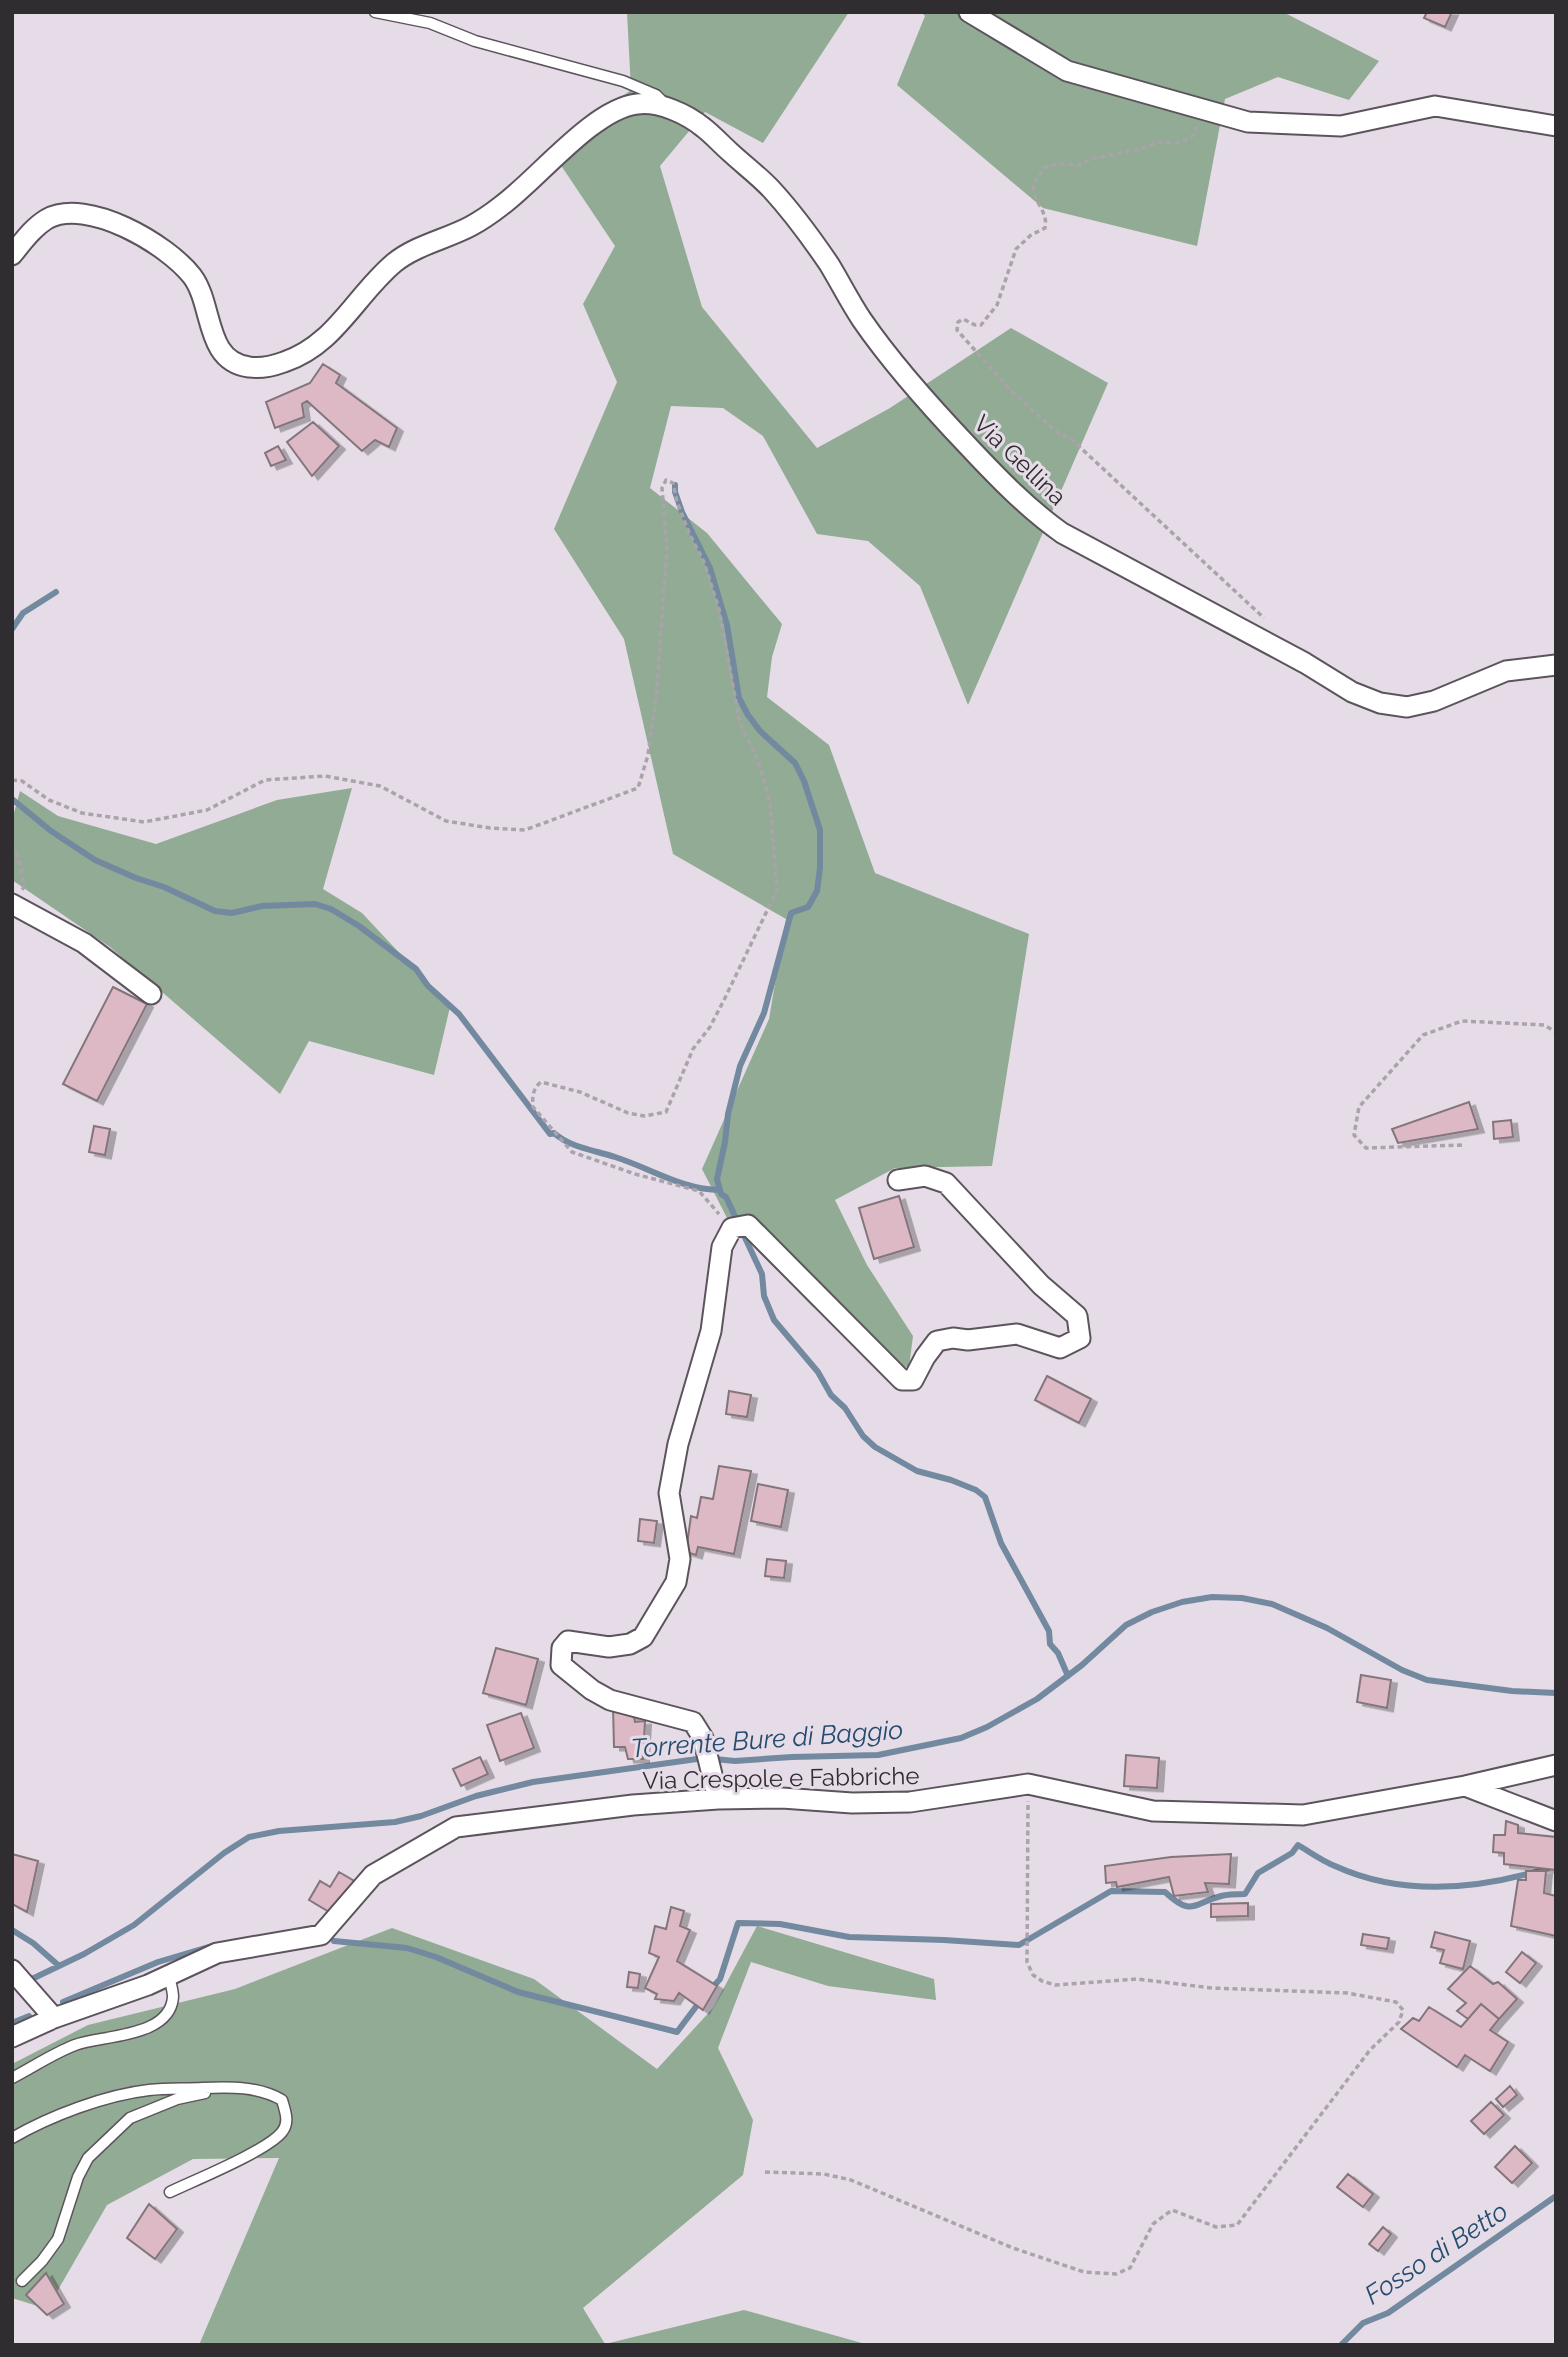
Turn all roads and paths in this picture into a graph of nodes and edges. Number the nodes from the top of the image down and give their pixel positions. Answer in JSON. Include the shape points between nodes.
{"nodes":[{"id":1,"x":375,"y":12,"type":"edge"},
{"id":2,"x":969,"y":12,"type":"edge"},
{"id":3,"x":1182,"y":103,"type":"junction"},
{"id":4,"x":670,"y":108,"type":"junction"},
{"id":5,"x":1556,"y":126,"type":"edge"},
{"id":6,"x":12,"y":255,"type":"edge"},
{"id":7,"x":1272,"y":626,"type":"dead end"},
{"id":8,"x":1556,"y":665,"type":"edge"},
{"id":9,"x":12,"y":780,"type":"edge"},
{"id":10,"x":12,"y":845,"type":"edge"},
{"id":11,"x":12,"y":904,"type":"edge"},
{"id":12,"x":151,"y":994,"type":"dead end"},
{"id":13,"x":1556,"y":1032,"type":"edge"},
{"id":14,"x":1462,"y":1145,"type":"dead end"},
{"id":15,"x":898,"y":1180,"type":"dead end"},
{"id":16,"x":732,"y":1228,"type":"junction"},
{"id":17,"x":1556,"y":1765,"type":"edge"},
{"id":18,"x":1028,"y":1784,"type":"junction"},
{"id":19,"x":1465,"y":1786,"type":"junction"},
{"id":20,"x":716,"y":1793,"type":"junction"},
{"id":21,"x":1556,"y":1821,"type":"edge"},
{"id":22,"x":12,"y":1970,"type":"edge"},
{"id":23,"x":169,"y":1975,"type":"junction"},
{"id":24,"x":54,"y":2018,"type":"junction"},
{"id":25,"x":12,"y":2037,"type":"edge"},
{"id":26,"x":12,"y":2078,"type":"edge"},
{"id":27,"x":230,"y":2087,"type":"junction"},
{"id":28,"x":12,"y":2138,"type":"edge"},
{"id":29,"x":765,"y":2172,"type":"dead end"},
{"id":30,"x":170,"y":2192,"type":"dead end"},
{"id":31,"x":22,"y":2281,"type":"dead end"}],
"edges":[{"from":1,"to":4,"type":"lane","via":[[430,23],[475,41],[623,81],[656,95]]},
{"from":2,"to":3,"type":"street","via":[[1067,71]]},
{"from":3,"to":5,"type":"street","via":[[1248,122],[1340,126],[1435,106]]},
{"from":3,"to":7,"type":"path","via":[[1197,127],[1191,138],[1158,142],[1081,165],[1045,167],[1033,194],[1043,208],[1045,228],[1016,249],[997,306],[987,319],[981,325],[963,319],[957,330],[1010,390],[1058,433],[1070,438]]},
{"from":4,"to":6,"type":"street","name":"Via Gellina","via":[[638,104],[620,109],[577,136],[503,205],[473,225],[396,261],[319,344],[271,367],[249,367],[223,355],[194,278],[141,236],[110,221],[86,213],[48,219]]},
{"from":4,"to":8,"type":"street","name":"Via Gellina","via":[[702,126],[771,189],[928,404],[1016,496],[1062,533],[1380,703],[1407,707],[1434,701],[1506,671]]},
{"from":9,"to":16,"type":"path","via":[[82,814],[144,822],[208,810],[265,780],[325,776],[380,786],[446,821],[525,830],[638,788],[656,699],[667,548],[662,488],[666,480],[673,483],[719,609],[740,724],[758,760],[770,804],[777,890],[710,1027],[693,1049],[666,1112],[628,1113],[580,1092],[541,1082],[532,1099],[539,1115],[572,1152],[699,1191]]},
{"from":10,"to":11,"type":"path","via":[[24,887]]},
{"from":11,"to":12,"type":"street","via":[[83,943]]},
{"from":13,"to":14,"type":"path","via":[[1544,1026],[1462,1021],[1423,1035],[1359,1107],[1354,1135],[1366,1148]]},
{"from":15,"to":16,"type":"street","via":[[925,1175],[946,1183],[1041,1285],[1077,1316],[1080,1338],[1060,1348],[1017,1334],[945,1339],[937,1341],[913,1380],[901,1380],[748,1226]]},
{"from":16,"to":20,"type":"street","via":[[722,1247],[711,1331],[678,1444],[669,1493],[680,1559],[676,1582],[643,1637],[609,1647],[568,1641],[562,1648],[561,1665],[610,1700],[685,1719],[698,1727]]},
{"from":17,"to":19,"type":"street","name":"Via Crespole e Fabbriche"},
{"from":18,"to":19,"type":"street","name":"Via Crespole e Fabbriche","via":[[1153,1811],[1303,1815]]},
{"from":18,"to":20,"type":"street","name":"Via Crespole e Fabbriche","via":[[888,1803]]},
{"from":18,"to":29,"type":"path","via":[[1027,1962],[1042,1981],[1055,1985],[1137,1979],[1212,1988],[1347,1993],[1395,2002],[1403,2010],[1399,2022],[1370,2050],[1237,2225],[1216,2227],[1172,2210],[1153,2224],[1130,2268],[1116,2274],[1084,2272],[1013,2248],[851,2180]]},
{"from":19,"to":21,"type":"street"},
{"from":20,"to":23,"type":"street","name":"Via Crespole e Fabbriche","via":[[456,1827],[373,1875],[321,1935],[217,1954]]},
{"from":22,"to":24,"type":"street"},
{"from":23,"to":24,"type":"street","name":"Via Crespole e Fabbriche"},
{"from":23,"to":26,"type":"lane","via":[[173,1998],[166,2014],[152,2024],[128,2035],[76,2044]]},
{"from":24,"to":25,"type":"street","name":"Via Crespole e Fabbriche"},
{"from":27,"to":28,"type":"lane","via":[[135,2093],[87,2105]]},
{"from":27,"to":30,"type":"lane","via":[[268,2092],[282,2100],[287,2118],[284,2130],[267,2145]]},
{"from":27,"to":31,"type":"lane","via":[[177,2099],[130,2118],[88,2158],[58,2239]]}]}
